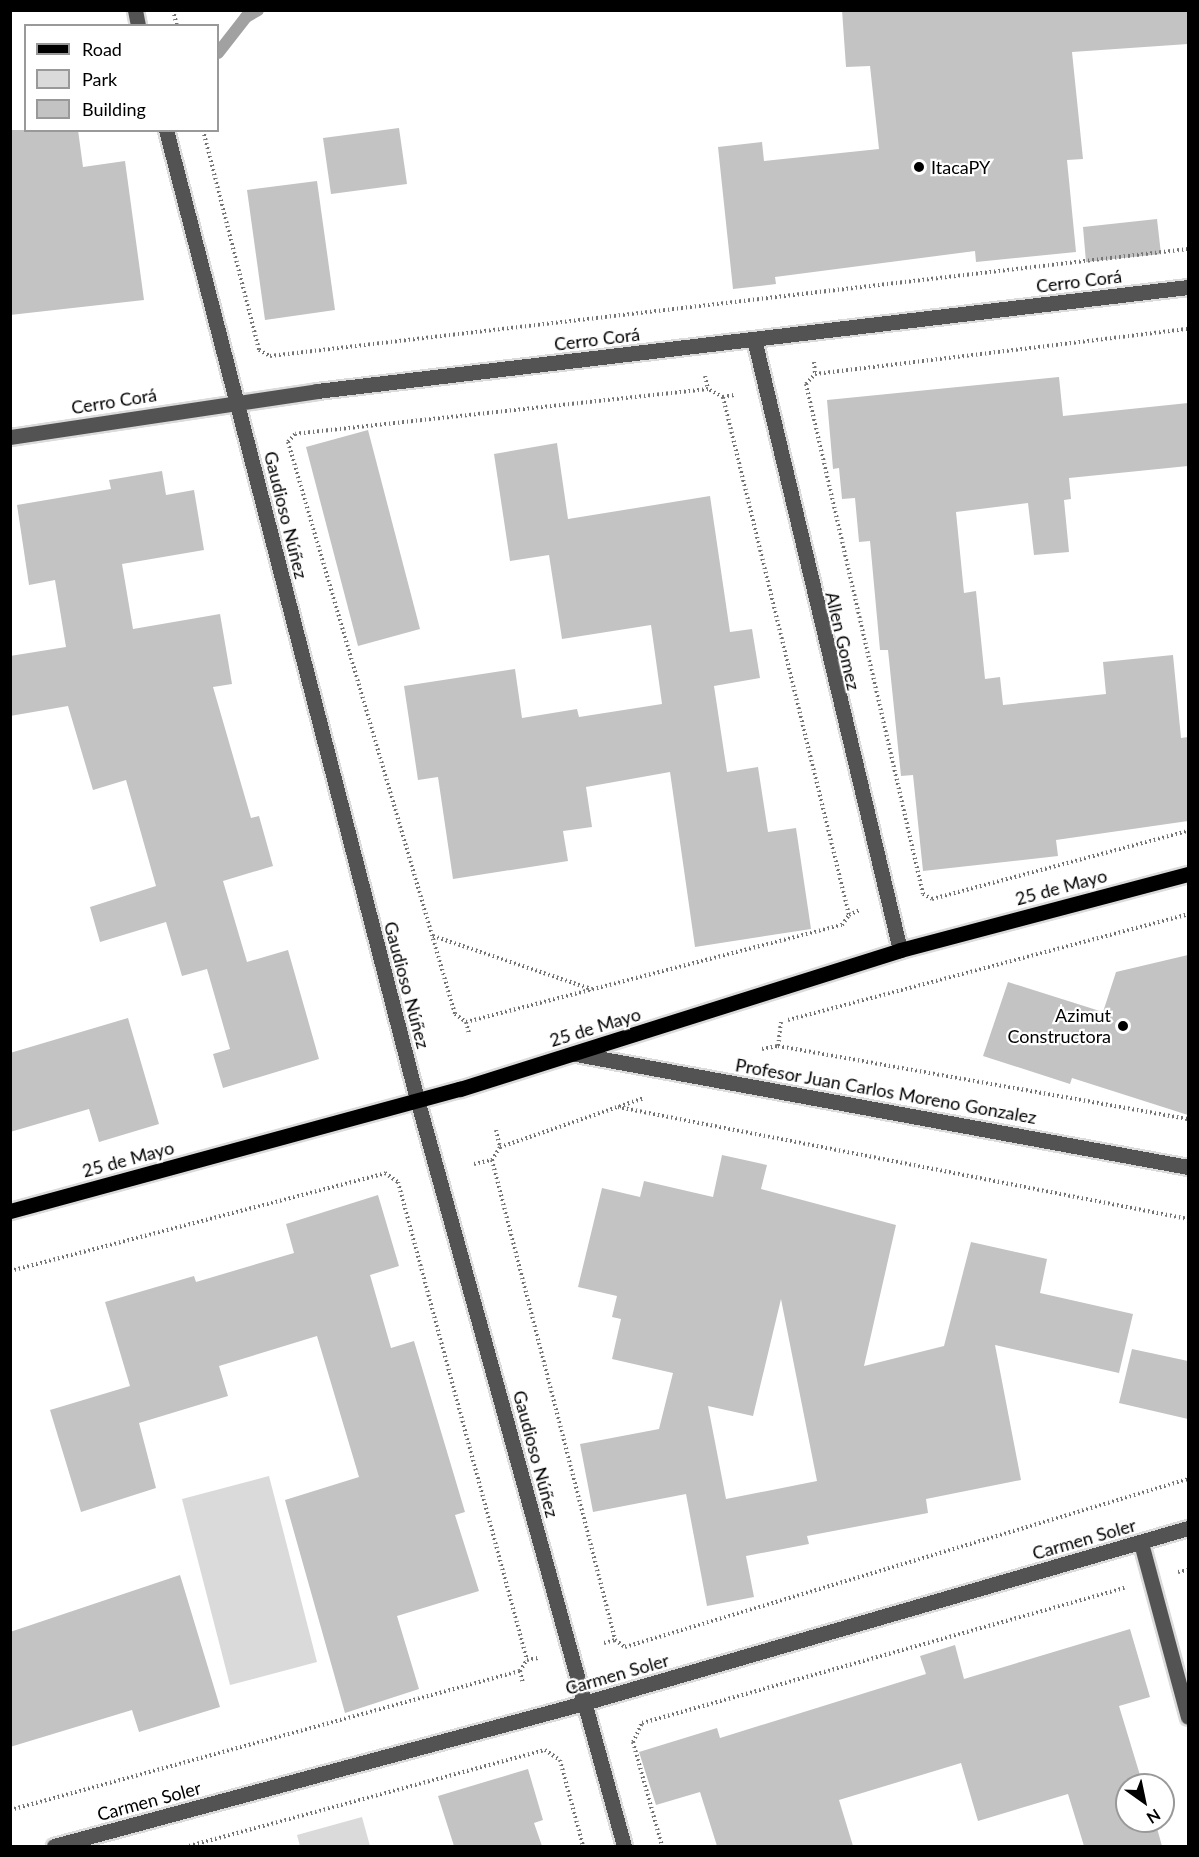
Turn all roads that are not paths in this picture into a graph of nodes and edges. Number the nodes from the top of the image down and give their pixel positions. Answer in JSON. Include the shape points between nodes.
{"nodes":[{"id":1,"x":167,"y":132,"type":"edge"},
{"id":2,"x":1188,"y":288,"type":"edge"},
{"id":3,"x":754,"y":339,"type":"junction"},
{"id":4,"x":238,"y":405,"type":"junction"},
{"id":5,"x":10,"y":437,"type":"edge"},
{"id":6,"x":1188,"y":874,"type":"edge"},
{"id":7,"x":900,"y":950,"type":"junction"},
{"id":8,"x":576,"y":1054,"type":"junction"},
{"id":9,"x":417,"y":1099,"type":"junction"},
{"id":10,"x":1188,"y":1167,"type":"edge"},
{"id":11,"x":10,"y":1211,"type":"edge"},
{"id":12,"x":1188,"y":1528,"type":"edge"},
{"id":13,"x":1141,"y":1543,"type":"junction"},
{"id":14,"x":584,"y":1703,"type":"junction"},
{"id":15,"x":1188,"y":1717,"type":"edge"},
{"id":16,"x":54,"y":1846,"type":"edge"},
{"id":17,"x":624,"y":1846,"type":"edge"}],
"edges":[{"from":1,"to":4,"type":"street","name":"Gaudioso Núñez"},
{"from":2,"to":3,"type":"street","name":"Cerro Corá"},
{"from":3,"to":4,"type":"street","name":"Cerro Corá","via":[[317,391]]},
{"from":3,"to":7,"type":"street","name":"Allen Gomez"},
{"from":4,"to":5,"type":"street","name":"Cerro Corá"},
{"from":4,"to":9,"type":"street","name":"Gaudioso Núñez"},
{"from":6,"to":7,"type":"main road","name":"25 de Mayo"},
{"from":7,"to":8,"type":"main road","name":"25 de Mayo"},
{"from":8,"to":9,"type":"main road","name":"25 de Mayo"},
{"from":8,"to":10,"type":"street","name":"Profesor Juan Carlos Moreno Gonzalez"},
{"from":9,"to":11,"type":"main road","name":"25 de Mayo"},
{"from":9,"to":14,"type":"street","name":"Gaudioso Núñez"},
{"from":12,"to":13,"type":"street","name":"Carmen Soler"},
{"from":13,"to":14,"type":"street","name":"Carmen Soler"},
{"from":13,"to":15,"type":"street"},
{"from":14,"to":16,"type":"street","name":"Carmen Soler"},
{"from":14,"to":17,"type":"street","name":"Gaudioso Núñez"}]}
